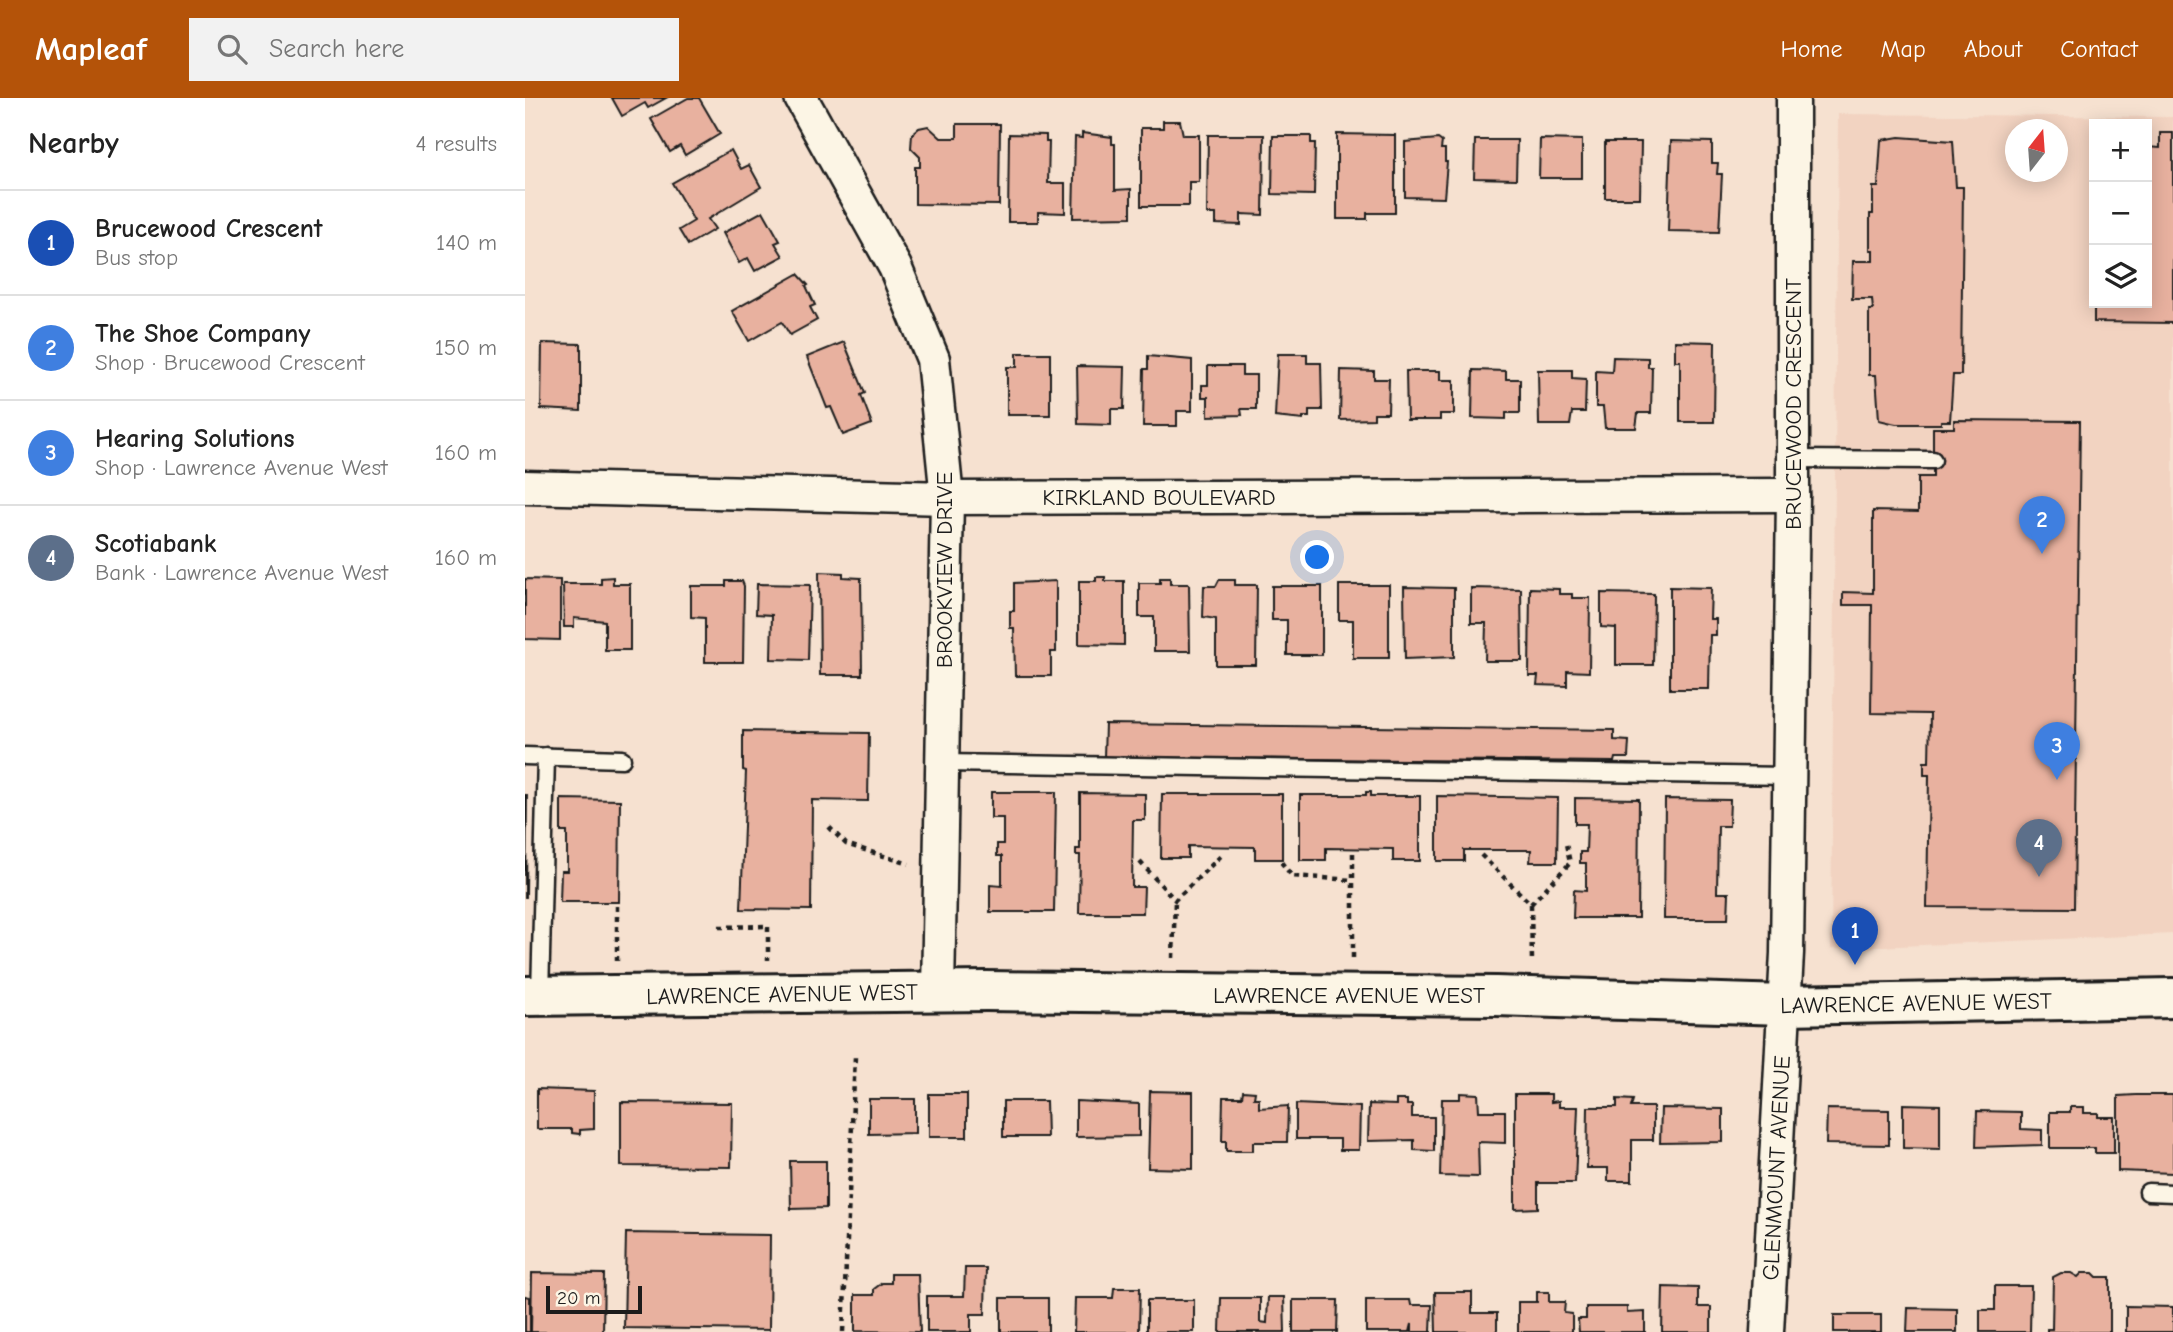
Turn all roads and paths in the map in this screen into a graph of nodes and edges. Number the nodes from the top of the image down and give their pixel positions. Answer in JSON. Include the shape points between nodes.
{"nodes":[{"id":1,"x":801,"y":98,"type":"edge"},
{"id":2,"x":1793,"y":98,"type":"edge"},
{"id":3,"x":1793,"y":459,"type":"junction"},
{"id":4,"x":1933,"y":460,"type":"dead end"},
{"id":5,"x":525,"y":487,"type":"edge"},
{"id":6,"x":1793,"y":495,"type":"junction"},
{"id":7,"x":947,"y":498,"type":"junction"},
{"id":8,"x":525,"y":756,"type":"edge"},
{"id":9,"x":546,"y":756,"type":"junction"},
{"id":10,"x":622,"y":758,"type":"dead end"},
{"id":11,"x":942,"y":763,"type":"junction"},
{"id":12,"x":1788,"y":776,"type":"junction"},
{"id":13,"x":829,"y":827,"type":"dead end"},
{"id":14,"x":1566,"y":844,"type":"dead end"},
{"id":15,"x":1224,"y":853,"type":"dead end"},
{"id":16,"x":1353,"y":853,"type":"dead end"},
{"id":17,"x":1482,"y":855,"type":"dead end"},
{"id":18,"x":1140,"y":862,"type":"dead end"},
{"id":19,"x":1281,"y":862,"type":"dead end"},
{"id":20,"x":941,"y":873,"type":"junction"},
{"id":21,"x":1353,"y":880,"type":"junction"},
{"id":22,"x":1175,"y":900,"type":"junction"},
{"id":23,"x":1531,"y":904,"type":"junction"},
{"id":24,"x":617,"y":906,"type":"dead end"},
{"id":25,"x":719,"y":928,"type":"dead end"},
{"id":26,"x":938,"y":992,"type":"junction"},
{"id":27,"x":1172,"y":993,"type":"junction"},
{"id":28,"x":769,"y":995,"type":"junction"},
{"id":29,"x":1353,"y":995,"type":"junction"},
{"id":30,"x":532,"y":996,"type":"edge"},
{"id":31,"x":617,"y":996,"type":"junction"},
{"id":32,"x":1532,"y":997,"type":"junction"},
{"id":33,"x":2173,"y":998,"type":"edge"},
{"id":34,"x":1785,"y":1005,"type":"junction"},
{"id":35,"x":855,"y":1056,"type":"dead end"},
{"id":36,"x":2148,"y":1192,"type":"dead end"},
{"id":37,"x":2173,"y":1193,"type":"edge"},
{"id":38,"x":843,"y":1332,"type":"edge"},
{"id":39,"x":1767,"y":1332,"type":"edge"}],
"edges":[{"from":1,"to":7,"type":"street","name":"BROOKVIEW DRIVE","via":[[895,267],[933,359]]},
{"from":2,"to":3,"type":"street","name":"BRUCEWOOD CRESCENT"},
{"from":3,"to":4,"type":"lane"},
{"from":3,"to":6,"type":"street","name":"BRUCEWOOD CRESCENT"},
{"from":5,"to":7,"type":"street","name":"KIRKLAND BOULEVARD"},
{"from":6,"to":7,"type":"street","name":"KIRKLAND BOULEVARD"},
{"from":6,"to":12,"type":"street","name":"BRUCEWOOD CRESCENT"},
{"from":7,"to":11,"type":"street","name":"BROOKVIEW DRIVE"},
{"from":8,"to":9,"type":"lane"},
{"from":9,"to":10,"type":"lane"},
{"from":9,"to":30,"type":"lane"},
{"from":11,"to":12,"type":"lane"},
{"from":11,"to":20,"type":"street","name":"BROOKVIEW DRIVE"},
{"from":12,"to":34,"type":"street","name":"BRUCEWOOD CRESCENT"},
{"from":13,"to":20,"type":"path","via":[[846,844]]},
{"from":14,"to":23,"type":"path","via":[[1570,863]]},
{"from":15,"to":22,"type":"path"},
{"from":16,"to":21,"type":"path"},
{"from":17,"to":23,"type":"path"},
{"from":18,"to":22,"type":"path"},
{"from":19,"to":21,"type":"path","via":[[1292,876]]},
{"from":20,"to":26,"type":"street","name":"BROOKVIEW DRIVE"},
{"from":21,"to":29,"type":"path"},
{"from":22,"to":27,"type":"path"},
{"from":23,"to":32,"type":"path"},
{"from":24,"to":31,"type":"path"},
{"from":25,"to":28,"type":"path","via":[[768,926]]},
{"from":26,"to":27,"type":"main road","name":"LAWRENCE AVENUE WEST"},
{"from":26,"to":28,"type":"main road","name":"LAWRENCE AVENUE WEST"},
{"from":27,"to":29,"type":"main road","name":"LAWRENCE AVENUE WEST"},
{"from":28,"to":31,"type":"main road","name":"LAWRENCE AVENUE WEST"},
{"from":29,"to":32,"type":"main road","name":"LAWRENCE AVENUE WEST"},
{"from":30,"to":31,"type":"main road","name":"LAWRENCE AVENUE WEST"},
{"from":32,"to":34,"type":"main road","name":"LAWRENCE AVENUE WEST"},
{"from":33,"to":34,"type":"main road","name":"LAWRENCE AVENUE WEST"},
{"from":34,"to":39,"type":"street","name":"GLENMOUNT AVENUE"},
{"from":35,"to":38,"type":"path"},
{"from":36,"to":37,"type":"lane"}]}
